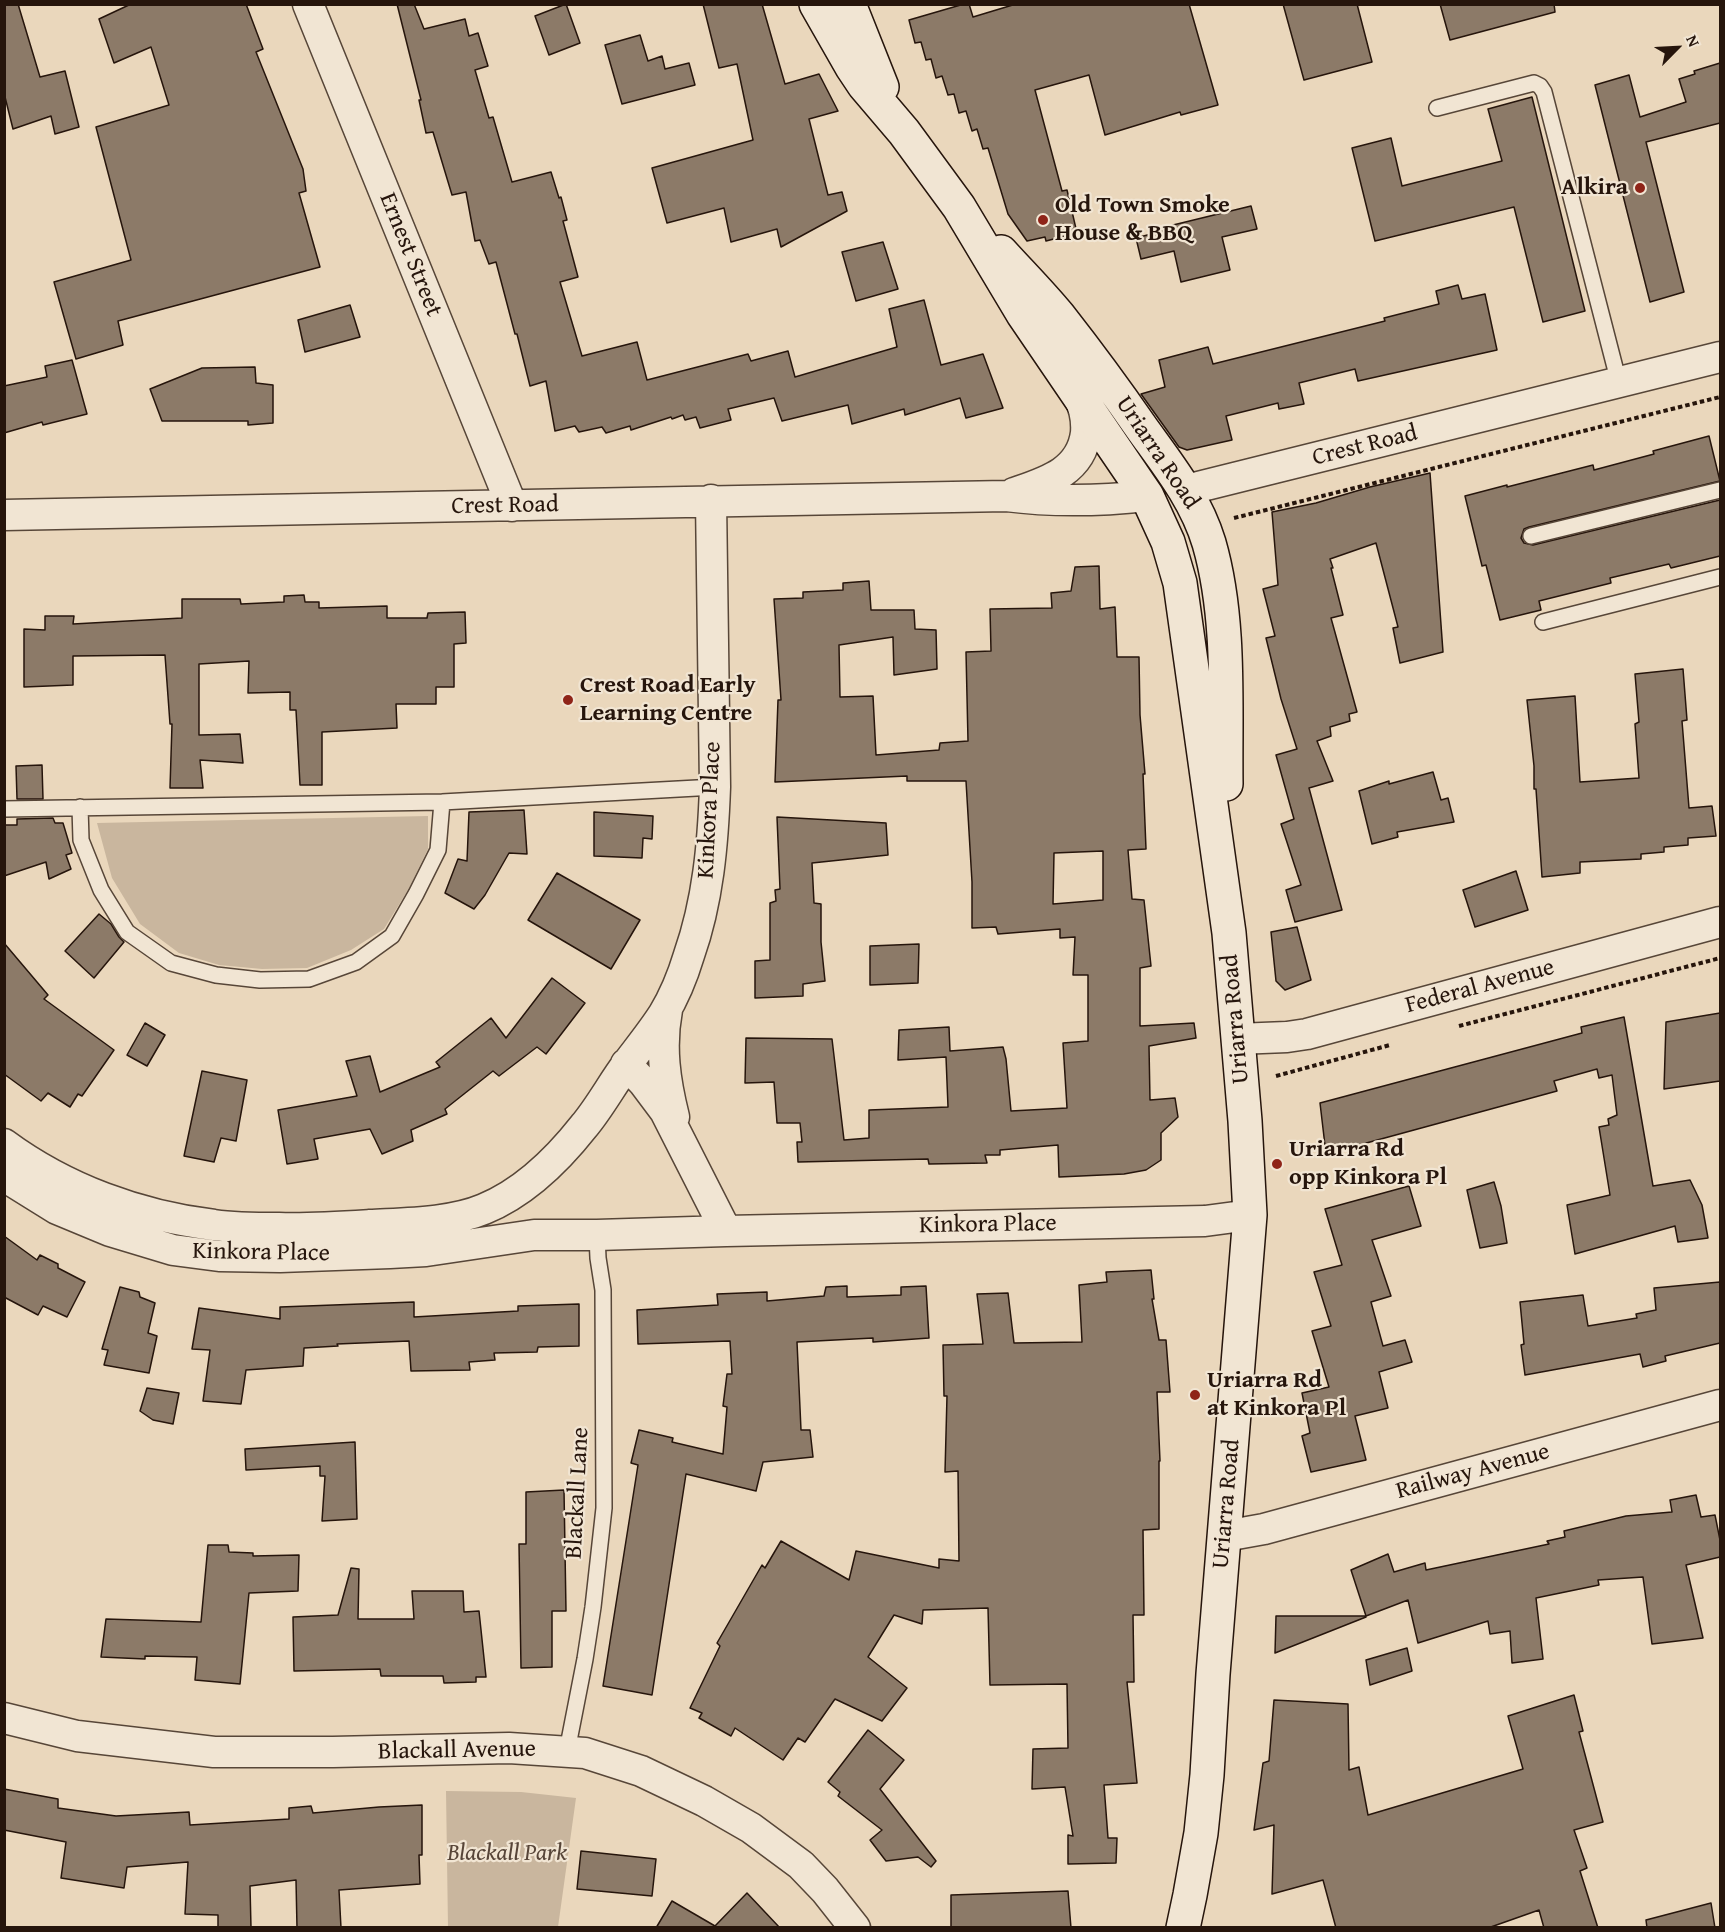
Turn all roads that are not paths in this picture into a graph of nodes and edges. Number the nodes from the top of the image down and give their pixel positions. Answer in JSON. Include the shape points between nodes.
{"nodes":[{"id":1,"x":308,"y":4,"type":"edge"},
{"id":2,"x":816,"y":4,"type":"edge"},
{"id":3,"x":857,"y":14,"type":"edge"},
{"id":4,"x":1437,"y":108,"type":"dead end"},
{"id":5,"x":904,"y":132,"type":"junction"},
{"id":6,"x":958,"y":207,"type":"junction"},
{"id":7,"x":1720,"y":357,"type":"edge"},
{"id":8,"x":1619,"y":382,"type":"junction"},
{"id":9,"x":1079,"y":396,"type":"junction"},
{"id":10,"x":1186,"y":490,"type":"junction"},
{"id":11,"x":1720,"y":490,"type":"edge"},
{"id":12,"x":1005,"y":496,"type":"junction"},
{"id":13,"x":1147,"y":496,"type":"junction"},
{"id":14,"x":711,"y":500,"type":"junction"},
{"id":15,"x":512,"y":506,"type":"junction"},
{"id":16,"x":4,"y":515,"type":"edge"},
{"id":17,"x":1532,"y":536,"type":"dead end"},
{"id":18,"x":1720,"y":577,"type":"edge"},
{"id":19,"x":1543,"y":622,"type":"dead end"},
{"id":20,"x":716,"y":787,"type":"junction"},
{"id":21,"x":442,"y":802,"type":"junction"},
{"id":22,"x":80,"y":807,"type":"junction"},
{"id":23,"x":4,"y":809,"type":"edge"},
{"id":24,"x":1720,"y":922,"type":"edge"},
{"id":25,"x":1229,"y":933,"type":"junction"},
{"id":26,"x":668,"y":1005,"type":"junction"},
{"id":27,"x":1237,"y":1039,"type":"junction"},
{"id":28,"x":626,"y":1064,"type":"junction"},
{"id":29,"x":4,"y":1144,"type":"edge"},
{"id":30,"x":683,"y":1145,"type":"junction"},
{"id":31,"x":4,"y":1176,"type":"edge"},
{"id":32,"x":469,"y":1214,"type":"junction"},
{"id":33,"x":1250,"y":1215,"type":"junction"},
{"id":34,"x":726,"y":1231,"type":"junction"},
{"id":35,"x":534,"y":1235,"type":"junction"},
{"id":36,"x":597,"y":1236,"type":"junction"},
{"id":37,"x":1720,"y":1405,"type":"edge"},
{"id":38,"x":1225,"y":1536,"type":"junction"},
{"id":39,"x":4,"y":1719,"type":"edge"},
{"id":40,"x":567,"y":1751,"type":"junction"},
{"id":41,"x":1191,"y":1895,"type":"junction"},
{"id":42,"x":855,"y":1928,"type":"edge"},
{"id":43,"x":1176,"y":1928,"type":"edge"},
{"id":44,"x":1183,"y":1928,"type":"edge"}],
"edges":[{"from":1,"to":15,"type":"street","name":"Ernest Street"},
{"from":2,"to":5,"type":"main road","name":"Uriarra Road","via":[[864,85]]},
{"from":3,"to":5,"type":"main road","name":"Uriarra Road","via":[[884,93]]},
{"from":4,"to":8,"type":"lane","via":[[1534,83],[1544,92]]},
{"from":5,"to":6,"type":"main road","name":"Uriarra Road"},
{"from":6,"to":9,"type":"main road","name":"Uriarra Road"},
{"from":6,"to":10,"type":"main road","name":"Uriarra Road","via":[[1059,316]]},
{"from":7,"to":8,"type":"street","name":"Crest Road"},
{"from":8,"to":10,"type":"street","name":"Crest Road"},
{"from":9,"to":12,"type":"street","name":"Crest Road","via":[[1087,422],[1077,459],[1057,476]]},
{"from":9,"to":13,"type":"main road","name":"Uriarra Road"},
{"from":10,"to":13,"type":"main road","name":"Crest Road"},
{"from":10,"to":25,"type":"main road","name":"Uriarra Road","via":[[1209,543],[1220,608],[1225,669]]},
{"from":11,"to":17,"type":"lane"},
{"from":12,"to":13,"type":"street","name":"Crest Road","via":[[1116,500]]},
{"from":12,"to":14,"type":"street","name":"Crest Road"},
{"from":13,"to":25,"type":"main road","name":"Uriarra Road","via":[[1168,542],[1180,583]]},
{"from":14,"to":15,"type":"street","name":"Crest Road"},
{"from":14,"to":20,"type":"street","name":"Kinkora Place"},
{"from":15,"to":16,"type":"street","name":"Crest Road"},
{"from":18,"to":19,"type":"lane"},
{"from":20,"to":21,"type":"lane"},
{"from":20,"to":26,"type":"street","name":"Kinkora Place","via":[[714,834],[698,927]]},
{"from":21,"to":22,"type":"lane"},
{"from":21,"to":22,"type":"lane","via":[[438,850],[392,936],[357,962],[309,979],[260,980],[216,975],[171,963],[127,932],[101,890],[81,840]]},
{"from":22,"to":23,"type":"lane"},
{"from":24,"to":27,"type":"street","name":"Federal Avenue","via":[[1307,1034]]},
{"from":25,"to":27,"type":"main road","name":"Uriarra Road"},
{"from":26,"to":28,"type":"street","name":"Kinkora Place"},
{"from":26,"to":30,"type":"street","via":[[663,1038],[665,1076]]},
{"from":27,"to":33,"type":"main road","name":"Uriarra Road"},
{"from":28,"to":30,"type":"street","via":[[654,1096]]},
{"from":28,"to":32,"type":"street","name":"Kinkora Place","via":[[585,1125],[556,1157],[500,1200]]},
{"from":29,"to":32,"type":"street","name":"Kinkora Place","via":[[53,1175],[100,1196],[148,1213],[214,1226],[300,1229],[418,1222]]},
{"from":30,"to":34,"type":"street"},
{"from":31,"to":35,"type":"street","name":"Kinkora Place","via":[[82,1221],[198,1254],[280,1257],[426,1251]]},
{"from":32,"to":35,"type":"street","name":"Kinkora Place","via":[[490,1217]]},
{"from":33,"to":34,"type":"street","name":"Kinkora Place","via":[[1205,1221]]},
{"from":33,"to":38,"type":"main road","name":"Uriarra Road"},
{"from":34,"to":36,"type":"street","name":"Kinkora Place"},
{"from":35,"to":36,"type":"street","name":"Kinkora Place"},
{"from":36,"to":40,"type":"lane","name":"Blackall Lane","via":[[603,1290],[604,1508],[587,1648]]},
{"from":37,"to":38,"type":"street","name":"Railway Avenue","via":[[1264,1529]]},
{"from":38,"to":41,"type":"main road","name":"Uriarra Road","via":[[1206,1786]]},
{"from":39,"to":40,"type":"street","name":"Blackall Avenue","via":[[77,1736],[214,1752],[509,1748]]},
{"from":40,"to":42,"type":"street","name":"Blackall Avenue","via":[[641,1771],[751,1828],[801,1866]]},
{"from":41,"to":43,"type":"main road","name":"Uriarra Road"},
{"from":41,"to":44,"type":"main road","name":"Uriarra Road"}]}
